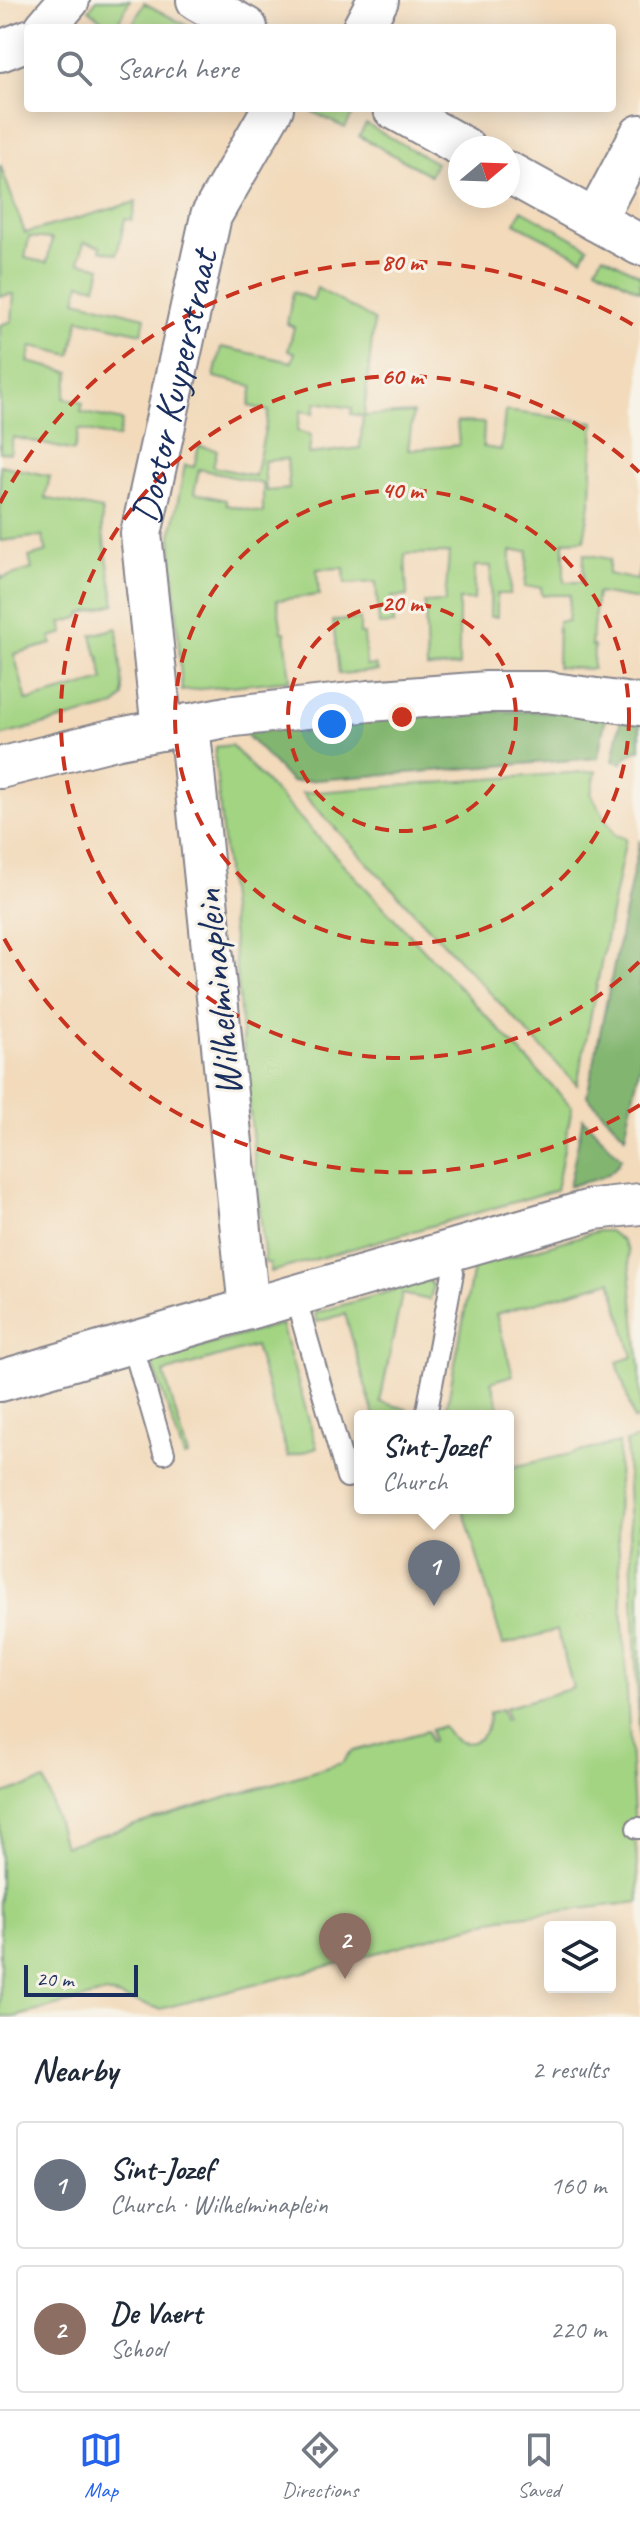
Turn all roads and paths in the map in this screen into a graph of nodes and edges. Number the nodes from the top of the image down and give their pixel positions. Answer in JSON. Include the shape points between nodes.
{"nodes":[{"id":1,"x":69,"y":0,"type":"edge"},
{"id":2,"x":197,"y":0,"type":"edge"},
{"id":3,"x":378,"y":0,"type":"edge"},
{"id":4,"x":48,"y":24,"type":"edge"},
{"id":5,"x":240,"y":24,"type":"edge"},
{"id":6,"x":365,"y":24,"type":"edge"},
{"id":7,"x":24,"y":42,"type":"edge"},
{"id":8,"x":0,"y":51,"type":"edge"},
{"id":9,"x":271,"y":112,"type":"edge"},
{"id":10,"x":400,"y":112,"type":"edge"},
{"id":11,"x":640,"y":135,"type":"edge"},
{"id":12,"x":448,"y":139,"type":"edge"},
{"id":13,"x":520,"y":179,"type":"edge"},
{"id":14,"x":595,"y":220,"type":"junction"},
{"id":15,"x":640,"y":245,"type":"edge"},
{"id":16,"x":640,"y":705,"type":"edge"},
{"id":17,"x":176,"y":727,"type":"junction"},
{"id":18,"x":0,"y":768,"type":"edge"},
{"id":19,"x":640,"y":1204,"type":"edge"},
{"id":20,"x":448,"y":1251,"type":"junction"},
{"id":21,"x":295,"y":1296,"type":"junction"},
{"id":22,"x":249,"y":1309,"type":"junction"},
{"id":23,"x":132,"y":1343,"type":"junction"},
{"id":24,"x":0,"y":1381,"type":"edge"},
{"id":25,"x":427,"y":1410,"type":"edge"},
{"id":26,"x":164,"y":1453,"type":"dead end"},
{"id":27,"x":354,"y":1475,"type":"edge"}],
"edges":[{"from":1,"to":4,"type":"street"},
{"from":2,"to":5,"type":"street"},
{"from":3,"to":6,"type":"street"},
{"from":7,"to":8,"type":"street"},
{"from":9,"to":17,"type":"street","name":"Doctor Kuyperstraat","via":[[211,216],[141,534]]},
{"from":10,"to":12,"type":"street"},
{"from":11,"to":14,"type":"street"},
{"from":13,"to":14,"type":"street"},
{"from":14,"to":15,"type":"street"},
{"from":16,"to":17,"type":"street","via":[[546,692],[487,692],[226,717]]},
{"from":17,"to":18,"type":"street"},
{"from":17,"to":22,"type":"street","name":"Wilhelminaplein"},
{"from":19,"to":20,"type":"street","via":[[594,1209]]},
{"from":20,"to":21,"type":"street"},
{"from":20,"to":25,"type":"lane","via":[[453,1273]]},
{"from":21,"to":22,"type":"street"},
{"from":21,"to":27,"type":"lane","via":[[347,1477]]},
{"from":22,"to":23,"type":"street"},
{"from":23,"to":24,"type":"street"},
{"from":23,"to":26,"type":"lane"}]}
